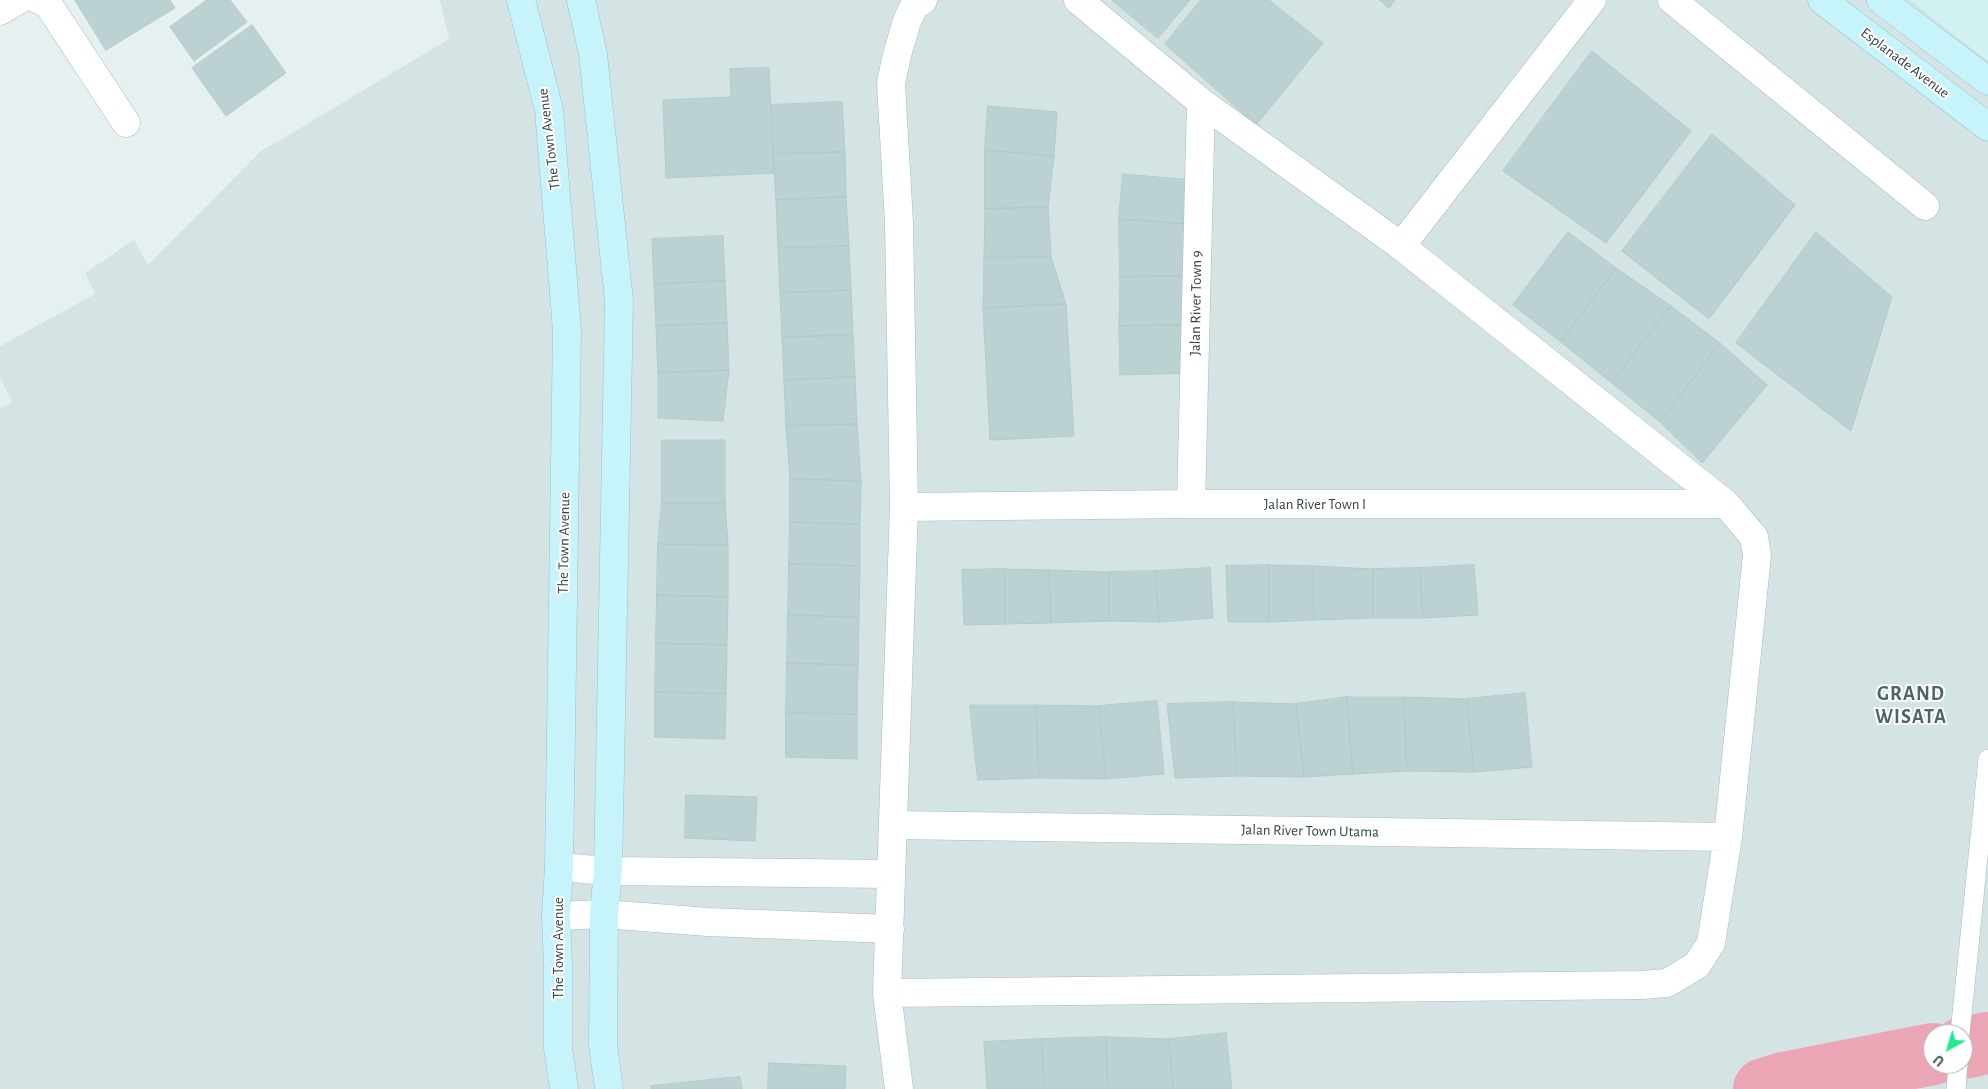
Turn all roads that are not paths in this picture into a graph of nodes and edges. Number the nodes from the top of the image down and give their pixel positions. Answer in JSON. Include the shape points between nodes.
{"nodes":[{"id":1,"x":19,"y":0,"type":"edge"},
{"id":2,"x":39,"y":0,"type":"edge"},
{"id":3,"x":521,"y":0,"type":"edge"},
{"id":4,"x":581,"y":0,"type":"edge"},
{"id":5,"x":923,"y":0,"type":"edge"},
{"id":6,"x":1078,"y":0,"type":"edge"},
{"id":7,"x":1592,"y":0,"type":"edge"},
{"id":8,"x":1672,"y":0,"type":"edge"},
{"id":9,"x":1822,"y":0,"type":"edge"},
{"id":10,"x":1881,"y":0,"type":"edge"},
{"id":11,"x":0,"y":11,"type":"edge"},
{"id":12,"x":1988,"y":81,"type":"edge"},
{"id":13,"x":1201,"y":102,"type":"junction"},
{"id":14,"x":126,"y":123,"type":"dead end"},
{"id":15,"x":1988,"y":127,"type":"edge"},
{"id":16,"x":1925,"y":206,"type":"dead end"},
{"id":17,"x":1401,"y":246,"type":"junction"},
{"id":18,"x":1191,"y":504,"type":"junction"},
{"id":19,"x":1726,"y":504,"type":"junction"},
{"id":20,"x":904,"y":508,"type":"junction"},
{"id":21,"x":1988,"y":759,"type":"edge"},
{"id":22,"x":892,"y":825,"type":"junction"},
{"id":23,"x":1728,"y":837,"type":"junction"},
{"id":24,"x":559,"y":866,"type":"junction"},
{"id":25,"x":608,"y":871,"type":"junction"},
{"id":26,"x":890,"y":874,"type":"junction"},
{"id":27,"x":604,"y":914,"type":"junction"},
{"id":28,"x":556,"y":916,"type":"junction"},
{"id":29,"x":890,"y":929,"type":"junction"},
{"id":30,"x":887,"y":993,"type":"junction"},
{"id":31,"x":1961,"y":1024,"type":"edge"},
{"id":32,"x":1957,"y":1074,"type":"edge"},
{"id":33,"x":564,"y":1089,"type":"edge"},
{"id":34,"x":609,"y":1089,"type":"edge"},
{"id":35,"x":899,"y":1089,"type":"edge"},
{"id":36,"x":1956,"y":1089,"type":"edge"}],
"edges":[{"from":1,"to":11,"type":"street"},
{"from":2,"to":14,"type":"street","via":[[48,4]]},
{"from":3,"to":24,"type":"street","name":"The Town Avenue","via":[[549,110],[567,330]]},
{"from":4,"to":25,"type":"street","via":[[593,54],[619,301]]},
{"from":5,"to":20,"type":"street","via":[[914,6],[907,21],[891,83],[898,223]]},
{"from":6,"to":13,"type":"street"},
{"from":7,"to":17,"type":"street"},
{"from":8,"to":16,"type":"street"},
{"from":9,"to":15,"type":"street","name":"Esplanade Avenue"},
{"from":10,"to":12,"type":"street"},
{"from":13,"to":17,"type":"street"},
{"from":13,"to":18,"type":"street","name":"Jalan River Town 9"},
{"from":17,"to":19,"type":"street"},
{"from":18,"to":19,"type":"street","name":"Jalan River Town I"},
{"from":18,"to":20,"type":"street","name":"Jalan River Town I"},
{"from":19,"to":23,"type":"street","via":[[1754,537],[1758,555]]},
{"from":20,"to":22,"type":"street"},
{"from":21,"to":31,"type":"lane"},
{"from":22,"to":23,"type":"street","name":"Jalan River Town Utama"},
{"from":22,"to":26,"type":"street"},
{"from":23,"to":30,"type":"street","via":[[1712,943],[1697,965],[1667,983]]},
{"from":24,"to":25,"type":"street"},
{"from":24,"to":28,"type":"street","name":"The Town Avenue"},
{"from":25,"to":26,"type":"street"},
{"from":25,"to":27,"type":"street"},
{"from":26,"to":29,"type":"street"},
{"from":27,"to":28,"type":"street"},
{"from":27,"to":29,"type":"street","via":[[708,922]]},
{"from":27,"to":34,"type":"street","via":[[603,1045]]},
{"from":28,"to":33,"type":"street","name":"The Town Avenue","via":[[558,1048]]},
{"from":29,"to":30,"type":"street"},
{"from":30,"to":35,"type":"street"},
{"from":32,"to":36,"type":"lane"}]}
